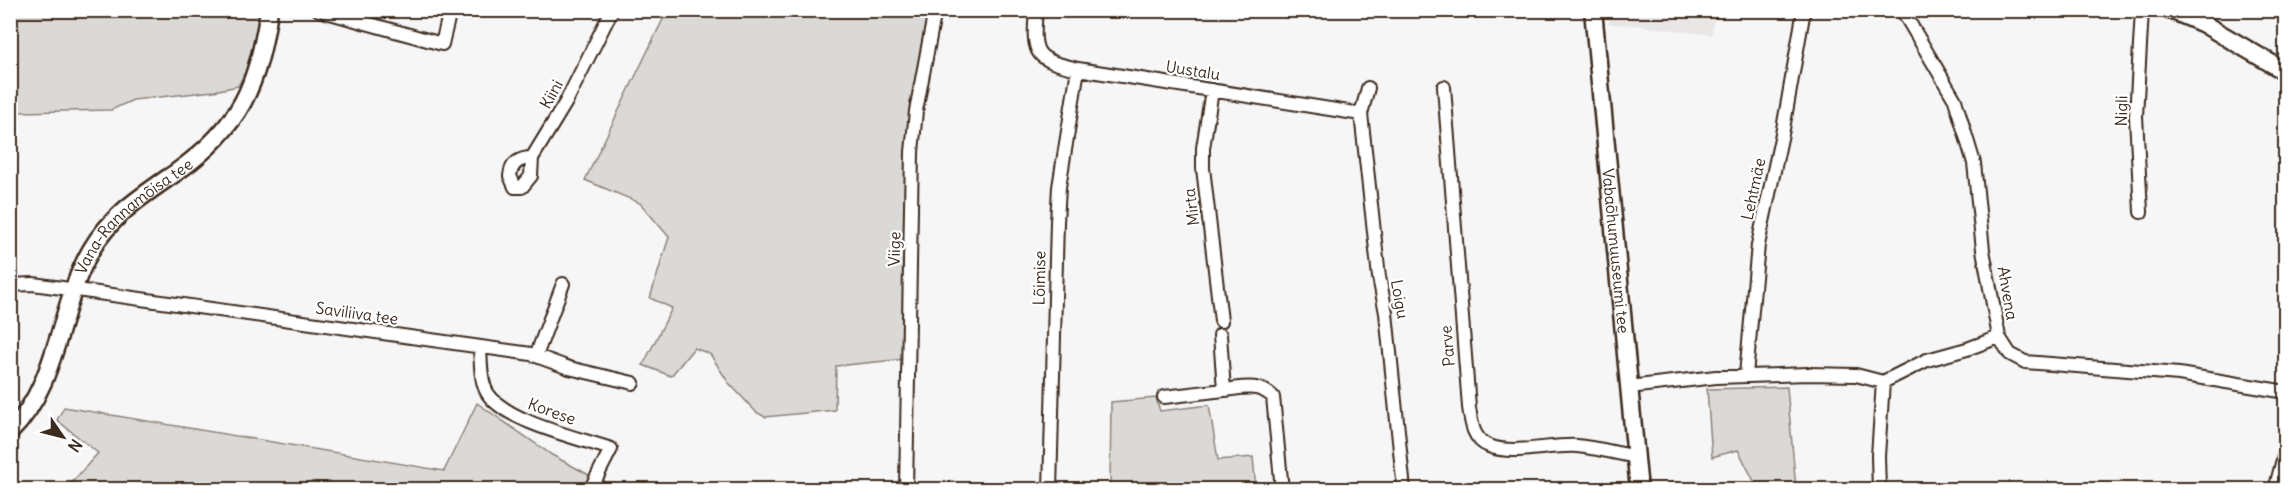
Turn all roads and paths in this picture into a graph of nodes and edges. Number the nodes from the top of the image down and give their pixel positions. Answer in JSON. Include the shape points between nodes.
{"nodes":[{"id":1,"x":269,"y":10,"type":"edge"},
{"id":2,"x":319,"y":10,"type":"edge"},
{"id":3,"x":612,"y":10,"type":"edge"},
{"id":4,"x":935,"y":10,"type":"edge"},
{"id":5,"x":1036,"y":10,"type":"edge"},
{"id":6,"x":1593,"y":10,"type":"edge"},
{"id":7,"x":1804,"y":10,"type":"edge"},
{"id":8,"x":1902,"y":10,"type":"edge"},
{"id":9,"x":2142,"y":10,"type":"edge"},
{"id":10,"x":2172,"y":10,"type":"edge"},
{"id":11,"x":448,"y":19,"type":"dead end"},
{"id":12,"x":1078,"y":69,"type":"junction"},
{"id":13,"x":2286,"y":72,"type":"edge"},
{"id":14,"x":1444,"y":87,"type":"dead end"},
{"id":15,"x":1368,"y":88,"type":"dead end"},
{"id":16,"x":1212,"y":90,"type":"junction"},
{"id":17,"x":1361,"y":114,"type":"junction"},
{"id":18,"x":532,"y":158,"type":"junction"},
{"id":19,"x":2141,"y":212,"type":"dead end"},
{"id":20,"x":563,"y":284,"type":"dead end"},
{"id":21,"x":10,"y":285,"type":"edge"},
{"id":22,"x":73,"y":289,"type":"junction"},
{"id":23,"x":1221,"y":321,"type":"dead end"},
{"id":24,"x":1220,"y":335,"type":"dead end"},
{"id":25,"x":1999,"y":337,"type":"junction"},
{"id":26,"x":480,"y":348,"type":"junction"},
{"id":27,"x":536,"y":356,"type":"junction"},
{"id":28,"x":1746,"y":375,"type":"junction"},
{"id":29,"x":1882,"y":382,"type":"junction"},
{"id":30,"x":633,"y":383,"type":"dead end"},
{"id":31,"x":1629,"y":387,"type":"junction"},
{"id":32,"x":1224,"y":390,"type":"junction"},
{"id":33,"x":2286,"y":392,"type":"edge"},
{"id":34,"x":1164,"y":397,"type":"dead end"},
{"id":35,"x":10,"y":432,"type":"edge"},
{"id":36,"x":2286,"y":448,"type":"edge"},
{"id":37,"x":1636,"y":457,"type":"junction"},
{"id":38,"x":2283,"y":467,"type":"edge"},
{"id":39,"x":590,"y":489,"type":"edge"},
{"id":40,"x":906,"y":489,"type":"edge"},
{"id":41,"x":1050,"y":489,"type":"edge"},
{"id":42,"x":1282,"y":489,"type":"edge"},
{"id":43,"x":1404,"y":489,"type":"edge"},
{"id":44,"x":1639,"y":489,"type":"edge"},
{"id":45,"x":1879,"y":489,"type":"edge"},
{"id":46,"x":2275,"y":489,"type":"edge"}],
"edges":[{"from":1,"to":22,"type":"street","name":"Vana-Rannamõisa tee","via":[[256,75],[233,119],[206,150],[115,218],[92,248]]},
{"from":2,"to":11,"type":"street","via":[[442,44]]},
{"from":3,"to":18,"type":"street","name":"Kiini","via":[[566,102]]},
{"from":4,"to":40,"type":"street","name":"Viige","via":[[912,152]]},
{"from":5,"to":12,"type":"street","name":"Uustalu","via":[[1034,34],[1038,53],[1050,62]]},
{"from":6,"to":31,"type":"street","name":"Vabaõhumuuseumi tee"},
{"from":7,"to":28,"type":"street","name":"Lehtmäe","via":[[1758,245]]},
{"from":8,"to":25,"type":"street","name":"Ahvena","via":[[1955,100],[1974,163],[1983,250]]},
{"from":9,"to":19,"type":"street","name":"Nigli","via":[[2136,116]]},
{"from":10,"to":13,"type":"street"},
{"from":12,"to":16,"type":"street","name":"Uustalu"},
{"from":12,"to":41,"type":"street","name":"Lõimise","via":[[1059,187]]},
{"from":14,"to":37,"type":"street","name":"Parve","via":[[1472,427],[1489,446],[1505,449],[1575,446]]},
{"from":15,"to":17,"type":"street"},
{"from":16,"to":17,"type":"street","name":"Uustalu"},
{"from":16,"to":23,"type":"street","name":"Mirta","via":[[1203,168]]},
{"from":17,"to":43,"type":"street","name":"Loigu"},
{"from":18,"to":18,"type":"street","name":"Kiini","via":[[531,176],[518,188],[511,180],[513,165]]},
{"from":20,"to":27,"type":"street"},
{"from":21,"to":22,"type":"street","name":"Saviliiva tee"},
{"from":22,"to":26,"type":"street","name":"Saviliiva tee"},
{"from":22,"to":35,"type":"street","name":"Vana-Rannamõisa tee","via":[[38,394]]},
{"from":24,"to":32,"type":"street"},
{"from":25,"to":29,"type":"street","via":[[1927,360]]},
{"from":25,"to":33,"type":"street","name":"Ahvena","via":[[2010,354],[2025,362],[2179,374]]},
{"from":26,"to":27,"type":"street","name":"Saviliiva tee"},
{"from":26,"to":39,"type":"street","name":"Korese","via":[[484,384],[507,410],[530,422],[611,449]]},
{"from":27,"to":30,"type":"street","name":"Saviliiva tee"},
{"from":28,"to":29,"type":"street","via":[[1856,375]]},
{"from":28,"to":31,"type":"street"},
{"from":29,"to":45,"type":"street"},
{"from":31,"to":37,"type":"street","name":"Vabaõhumuuseumi tee"},
{"from":32,"to":34,"type":"street"},
{"from":32,"to":42,"type":"street","via":[[1258,387],[1273,398]]},
{"from":36,"to":38,"type":"street"},
{"from":37,"to":44,"type":"street","name":"Vabaõhumuuseumi tee"},
{"from":38,"to":46,"type":"street"}]}
